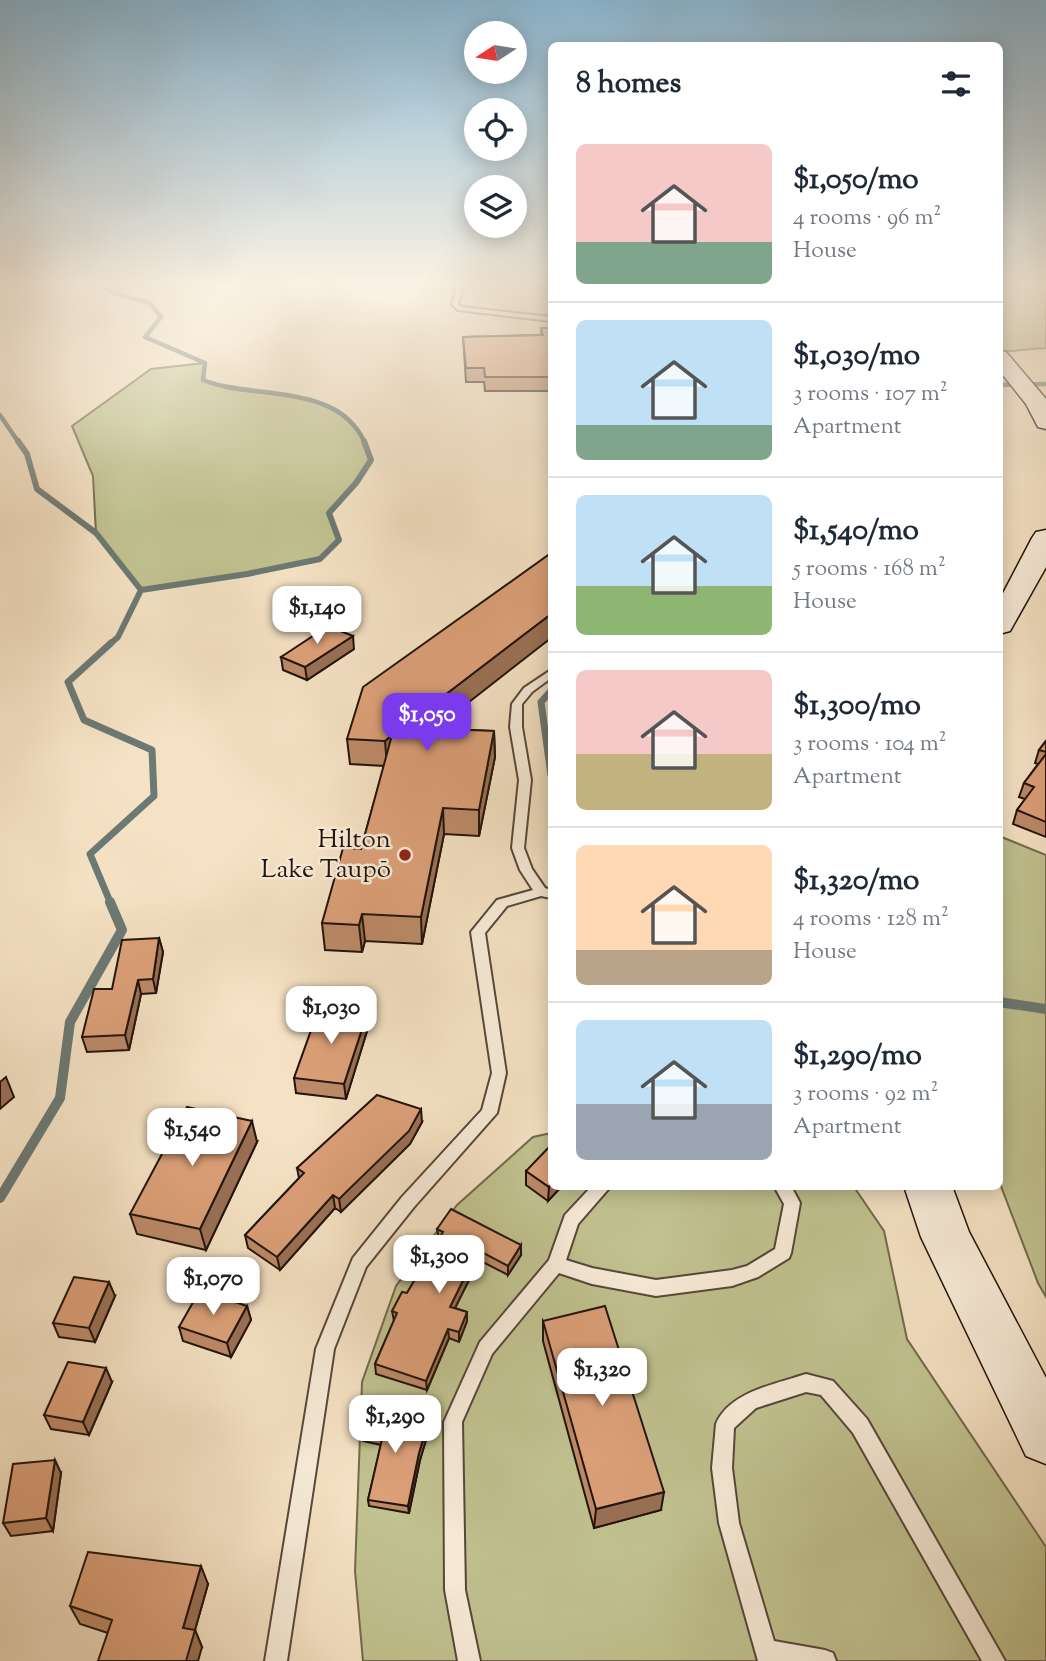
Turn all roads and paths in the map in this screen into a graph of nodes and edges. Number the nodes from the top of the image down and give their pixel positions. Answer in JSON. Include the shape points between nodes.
{"nodes":[{"id":1,"x":1004,"y":362,"type":"edge"},
{"id":2,"x":1046,"y":422,"type":"edge"},
{"id":3,"x":1046,"y":538,"type":"edge"},
{"id":4,"x":1003,"y":618,"type":"edge"},
{"id":5,"x":548,"y":675,"type":"edge"},
{"id":6,"x":546,"y":893,"type":"edge"},
{"id":7,"x":599,"y":1190,"type":"edge"},
{"id":8,"x":784,"y":1190,"type":"edge"},
{"id":9,"x":929,"y":1190,"type":"edge"},
{"id":10,"x":556,"y":1264,"type":"junction"},
{"id":11,"x":1046,"y":1436,"type":"edge"},
{"id":12,"x":768,"y":1656,"type":"edge"},
{"id":13,"x":276,"y":1661,"type":"edge"},
{"id":14,"x":469,"y":1661,"type":"edge"},
{"id":15,"x":825,"y":1661,"type":"edge"},
{"id":16,"x":994,"y":1661,"type":"edge"}],
"edges":[{"from":1,"to":2,"type":"main road","via":[[1037,402]]},
{"from":3,"to":4,"type":"main road"},
{"from":5,"to":6,"type":"lane","via":[[517,704],[516,727],[525,780],[518,848],[526,870]]},
{"from":6,"to":13,"type":"lane","via":[[502,903],[478,932],[499,1073],[489,1113],[359,1263],[325,1349]]},
{"from":7,"to":10,"type":"lane","via":[[571,1220]]},
{"from":8,"to":10,"type":"lane","via":[[792,1203],[783,1252],[752,1272],[656,1288]]},
{"from":9,"to":11,"type":"main road","via":[[946,1237]]},
{"from":10,"to":14,"type":"lane","via":[[486,1348],[453,1422],[456,1590]]},
{"from":12,"to":15,"type":"lane"},
{"from":12,"to":16,"type":"lane","via":[[730,1522],[722,1468],[725,1424],[750,1401],[806,1383],[826,1387],[860,1426]]}]}
